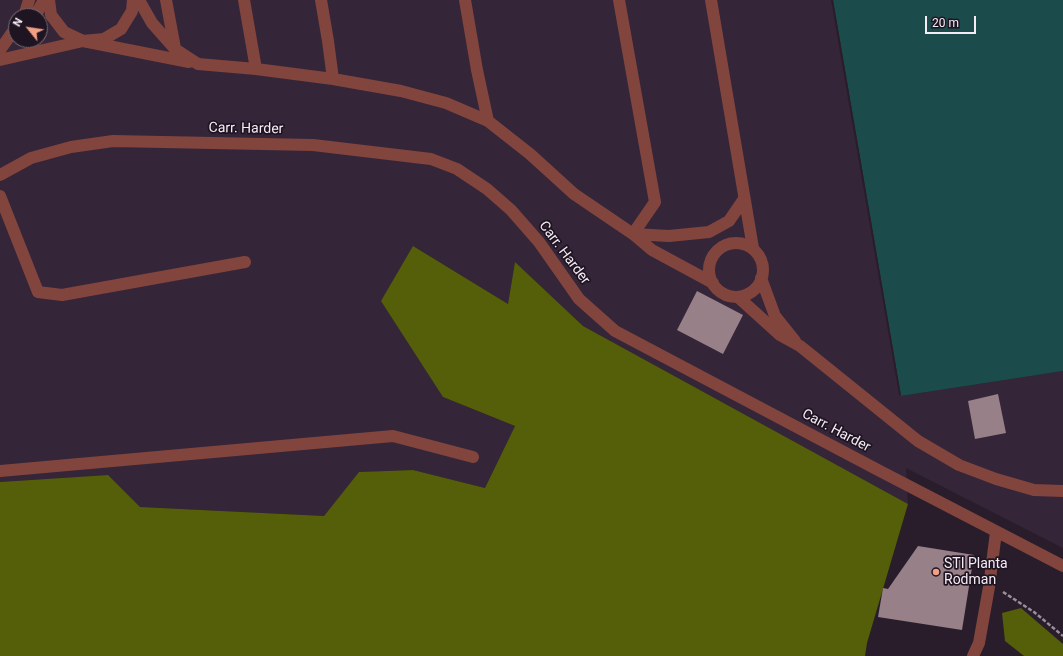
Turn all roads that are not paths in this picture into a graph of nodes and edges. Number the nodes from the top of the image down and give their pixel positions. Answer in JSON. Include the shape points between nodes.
{"nodes":[{"id":1,"x":48,"y":0,"type":"edge"},
{"id":2,"x":133,"y":0,"type":"edge"},
{"id":3,"x":139,"y":0,"type":"edge"},
{"id":4,"x":166,"y":0,"type":"edge"},
{"id":5,"x":244,"y":0,"type":"edge"},
{"id":6,"x":321,"y":0,"type":"edge"},
{"id":7,"x":465,"y":0,"type":"edge"},
{"id":8,"x":619,"y":0,"type":"edge"},
{"id":9,"x":711,"y":0,"type":"edge"},
{"id":10,"x":8,"y":38,"type":"edge"},
{"id":11,"x":83,"y":41,"type":"junction"},
{"id":12,"x":8,"y":46,"type":"edge"},
{"id":13,"x":175,"y":49,"type":"junction"},
{"id":14,"x":0,"y":50,"type":"edge"},
{"id":15,"x":0,"y":54,"type":"edge"},
{"id":16,"x":0,"y":60,"type":"edge"},
{"id":17,"x":198,"y":64,"type":"junction"},
{"id":18,"x":256,"y":69,"type":"junction"},
{"id":19,"x":333,"y":80,"type":"junction"},
{"id":20,"x":488,"y":121,"type":"junction"},
{"id":21,"x":0,"y":175,"type":"edge"},
{"id":22,"x":0,"y":196,"type":"edge"},
{"id":23,"x":744,"y":199,"type":"junction"},
{"id":24,"x":708,"y":232,"type":"junction"},
{"id":25,"x":633,"y":234,"type":"junction"},
{"id":26,"x":726,"y":245,"type":"junction"},
{"id":27,"x":753,"y":248,"type":"junction"},
{"id":28,"x":245,"y":262,"type":"dead end"},
{"id":29,"x":761,"y":278,"type":"junction"},
{"id":30,"x":713,"y":283,"type":"junction"},
{"id":31,"x":738,"y":297,"type":"junction"},
{"id":32,"x":800,"y":346,"type":"junction"},
{"id":33,"x":473,"y":457,"type":"dead end"},
{"id":34,"x":0,"y":471,"type":"edge"},
{"id":35,"x":1063,"y":491,"type":"edge"},
{"id":36,"x":996,"y":532,"type":"junction"},
{"id":37,"x":1063,"y":566,"type":"edge"},
{"id":38,"x":973,"y":656,"type":"edge"}],
"edges":[{"from":1,"to":11,"type":"street","via":[[51,15],[64,32]]},
{"from":2,"to":11,"type":"street","via":[[132,11],[121,29],[104,39]]},
{"from":3,"to":13,"type":"street","via":[[152,23]]},
{"from":4,"to":13,"type":"street"},
{"from":5,"to":18,"type":"street"},
{"from":6,"to":19,"type":"street"},
{"from":7,"to":20,"type":"street"},
{"from":8,"to":25,"type":"street","via":[[655,202]]},
{"from":9,"to":23,"type":"street"},
{"from":10,"to":14,"type":"street"},
{"from":11,"to":16,"type":"street"},
{"from":11,"to":17,"type":"street"},
{"from":12,"to":15,"type":"street"},
{"from":13,"to":17,"type":"street"},
{"from":17,"to":18,"type":"street"},
{"from":18,"to":19,"type":"street"},
{"from":19,"to":20,"type":"street","via":[[408,93],[446,103]]},
{"from":20,"to":25,"type":"street","via":[[530,154],[574,194]]},
{"from":21,"to":36,"type":"street","name":"Carr. Harder","via":[[30,158],[71,147],[113,142],[313,145],[431,159],[457,169],[487,189],[511,210],[538,242],[579,299],[615,331]]},
{"from":22,"to":28,"type":"street","via":[[38,292],[62,295]]},
{"from":23,"to":24,"type":"street","via":[[728,221]]},
{"from":23,"to":27,"type":"street"},
{"from":24,"to":25,"type":"street","via":[[669,236]]},
{"from":24,"to":26,"type":"street"},
{"from":25,"to":30,"type":"street","via":[[652,250]]},
{"from":26,"to":27,"type":"street","via":[[745,244]]},
{"from":26,"to":30,"type":"street","via":[[718,250],[710,264],[709,272]]},
{"from":27,"to":29,"type":"street","via":[[762,264]]},
{"from":29,"to":31,"type":"street","via":[[754,290]]},
{"from":29,"to":32,"type":"street","via":[[775,316]]},
{"from":30,"to":31,"type":"street","via":[[722,293]]},
{"from":31,"to":32,"type":"street","via":[[780,335]]},
{"from":32,"to":35,"type":"street","via":[[918,441],[959,465],[1034,490]]},
{"from":33,"to":34,"type":"street","via":[[393,436]]},
{"from":36,"to":37,"type":"street","name":"Carr. Harder"},
{"from":36,"to":38,"type":"street","via":[[979,643]]}]}
